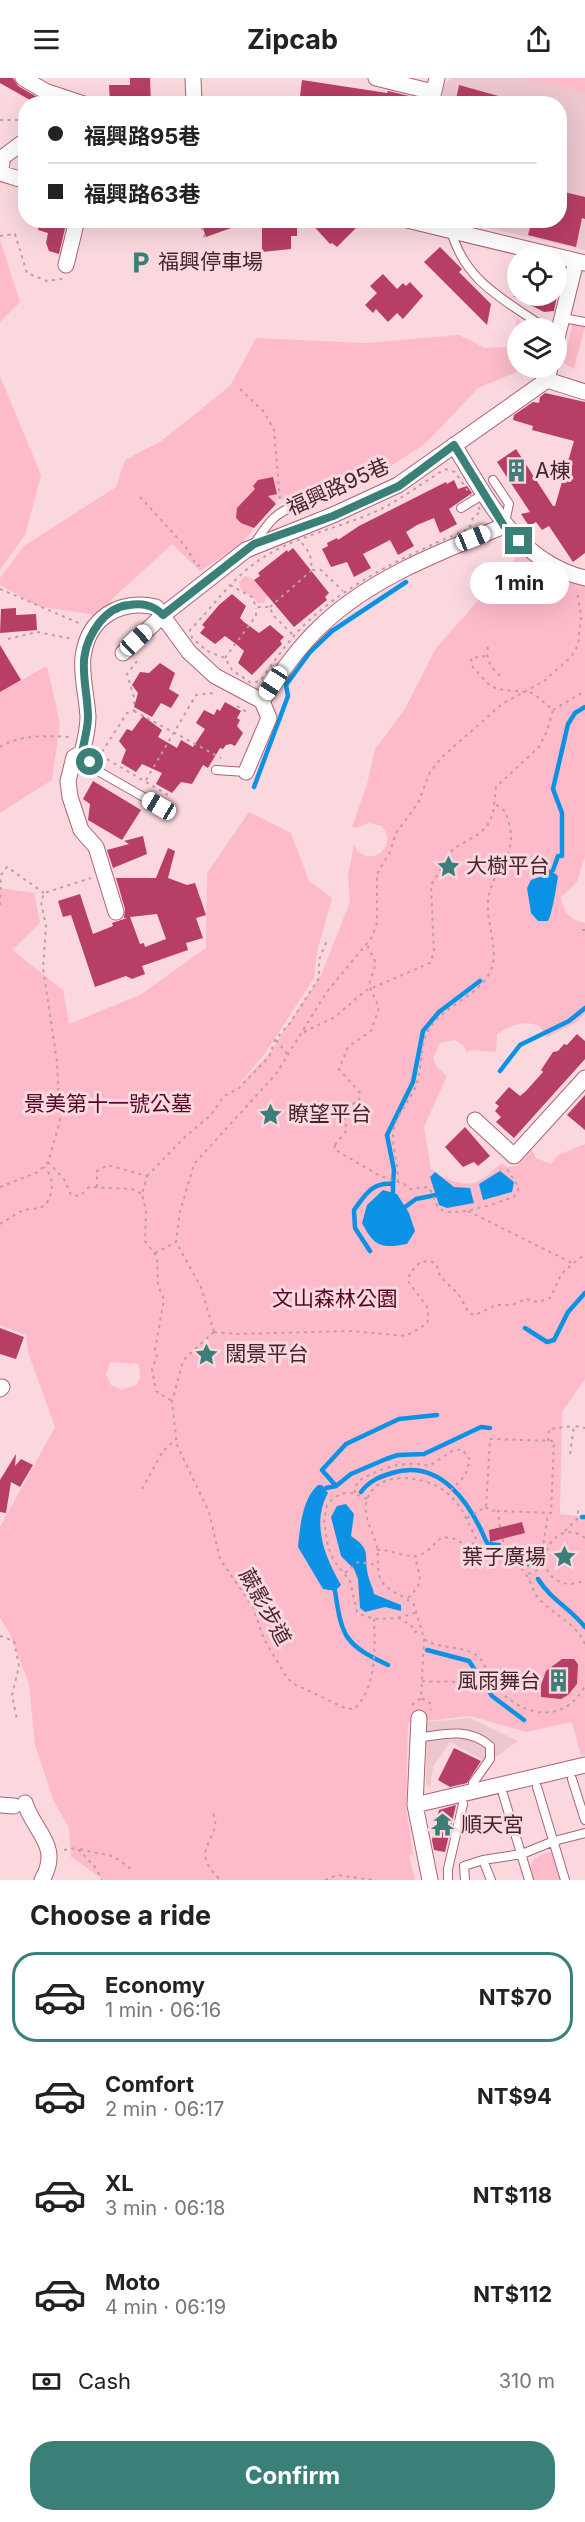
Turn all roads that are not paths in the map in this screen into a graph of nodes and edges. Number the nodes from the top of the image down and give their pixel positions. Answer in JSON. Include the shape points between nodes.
{"nodes":[{"id":1,"x":22,"y":78,"type":"edge"},
{"id":2,"x":193,"y":78,"type":"edge"},
{"id":3,"x":376,"y":78,"type":"edge"},
{"id":4,"x":434,"y":91,"type":"edge"},
{"id":5,"x":60,"y":96,"type":"edge"},
{"id":6,"x":194,"y":96,"type":"edge"},
{"id":7,"x":18,"y":146,"type":"edge"},
{"id":8,"x":18,"y":179,"type":"edge"},
{"id":9,"x":75,"y":228,"type":"edge"},
{"id":10,"x":439,"y":228,"type":"edge"},
{"id":11,"x":451,"y":231,"type":"junction"},
{"id":12,"x":581,"y":262,"type":"edge"},
{"id":13,"x":66,"y":265,"type":"road end"},
{"id":14,"x":528,"y":318,"type":"edge"},
{"id":15,"x":563,"y":318,"type":"edge"},
{"id":16,"x":567,"y":319,"type":"edge"},
{"id":17,"x":585,"y":322,"type":"edge"},
{"id":18,"x":543,"y":378,"type":"edge"},
{"id":19,"x":556,"y":378,"type":"edge"},
{"id":20,"x":585,"y":392,"type":"edge"},
{"id":21,"x":454,"y":445,"type":"junction"},
{"id":22,"x":494,"y":480,"type":"dead end"},
{"id":23,"x":479,"y":497,"type":"junction"},
{"id":24,"x":297,"y":506,"type":"dead end"},
{"id":25,"x":461,"y":508,"type":"dead end"},
{"id":26,"x":504,"y":526,"type":"junction"},
{"id":27,"x":254,"y":544,"type":"junction"},
{"id":28,"x":585,"y":578,"type":"edge"},
{"id":29,"x":163,"y":615,"type":"junction"},
{"id":30,"x":123,"y":652,"type":"dead end"},
{"id":31,"x":262,"y":701,"type":"junction"},
{"id":32,"x":82,"y":753,"type":"junction"},
{"id":33,"x":216,"y":770,"type":"dead end"},
{"id":34,"x":246,"y":772,"type":"joint"},
{"id":35,"x":159,"y":806,"type":"dead end"},
{"id":36,"x":116,"y":912,"type":"dead end"},
{"id":37,"x":585,"y":1078,"type":"edge"},
{"id":38,"x":475,"y":1120,"type":"dead end"},
{"id":39,"x":419,"y":1718,"type":"road end"},
{"id":40,"x":417,"y":1738,"type":"junction"},
{"id":41,"x":585,"y":1765,"type":"edge"},
{"id":42,"x":572,"y":1779,"type":"dead end"},
{"id":43,"x":473,"y":1783,"type":"dead end"},
{"id":44,"x":537,"y":1786,"type":"dead end"},
{"id":45,"x":503,"y":1794,"type":"dead end"},
{"id":46,"x":13,"y":1804,"type":"edge"},
{"id":47,"x":416,"y":1804,"type":"junction"},
{"id":48,"x":463,"y":1804,"type":"dead end"},
{"id":49,"x":585,"y":1820,"type":"edge"},
{"id":50,"x":585,"y":1833,"type":"edge"},
{"id":51,"x":554,"y":1841,"type":"junction"},
{"id":52,"x":522,"y":1854,"type":"junction"},
{"id":53,"x":483,"y":1860,"type":"junction"},
{"id":54,"x":42,"y":1880,"type":"edge"},
{"id":55,"x":430,"y":1880,"type":"edge"},
{"id":56,"x":448,"y":1880,"type":"edge"},
{"id":57,"x":465,"y":1880,"type":"edge"},
{"id":58,"x":491,"y":1880,"type":"edge"},
{"id":59,"x":529,"y":1880,"type":"edge"},
{"id":60,"x":566,"y":1880,"type":"edge"}],
"edges":[{"from":1,"to":5,"type":"street"},
{"from":2,"to":6,"type":"street"},
{"from":3,"to":4,"type":"street"},
{"from":7,"to":8,"type":"street","via":[[3,157],[0,173]]},
{"from":9,"to":13,"type":"street"},
{"from":10,"to":11,"type":"street"},
{"from":11,"to":12,"type":"street"},
{"from":11,"to":14,"type":"lane","via":[[475,277]]},
{"from":12,"to":15,"type":"street"},
{"from":16,"to":17,"type":"lane"},
{"from":18,"to":21,"type":"street","name":"福興路95巷"},
{"from":19,"to":20,"type":"street"},
{"from":21,"to":23,"type":"street"},
{"from":21,"to":27,"type":"street","name":"福興路95巷","via":[[399,486],[333,516]]},
{"from":22,"to":26,"type":"lane","via":[[508,504]]},
{"from":23,"to":25,"type":"lane"},
{"from":23,"to":26,"type":"street"},
{"from":24,"to":27,"type":"lane","via":[[282,509]]},
{"from":26,"to":28,"type":"street","via":[[533,552]]},
{"from":26,"to":31,"type":"street","via":[[454,546],[364,592],[322,624],[285,666]]},
{"from":27,"to":29,"type":"street","name":"福興路95巷"},
{"from":29,"to":30,"type":"street","name":"福興路95巷"},
{"from":29,"to":31,"type":"street","via":[[189,652],[215,675]]},
{"from":29,"to":32,"type":"street","via":[[156,607],[123,606],[106,613],[91,636],[83,663],[88,719]]},
{"from":31,"to":34,"type":"street","via":[[269,718]]},
{"from":32,"to":35,"type":"lane","via":[[98,771]]},
{"from":32,"to":36,"type":"street","via":[[74,757],[70,766],[70,797],[81,830],[96,847]]},
{"from":33,"to":34,"type":"lane"},
{"from":37,"to":38,"type":"street","via":[[514,1156]]},
{"from":39,"to":40,"type":"street"},
{"from":40,"to":43,"type":"lane","via":[[459,1732],[478,1736],[490,1746],[490,1758]]},
{"from":40,"to":47,"type":"street"},
{"from":41,"to":47,"type":"street"},
{"from":42,"to":49,"type":"lane"},
{"from":44,"to":51,"type":"lane"},
{"from":45,"to":52,"type":"lane"},
{"from":46,"to":54,"type":"street","via":[[42,1830],[50,1867]]},
{"from":47,"to":55,"type":"street"},
{"from":48,"to":56,"type":"lane"},
{"from":50,"to":51,"type":"lane"},
{"from":51,"to":52,"type":"lane"},
{"from":51,"to":60,"type":"lane"},
{"from":52,"to":53,"type":"lane"},
{"from":52,"to":59,"type":"lane"},
{"from":53,"to":57,"type":"lane","via":[[464,1866]]},
{"from":53,"to":58,"type":"lane"}]}
